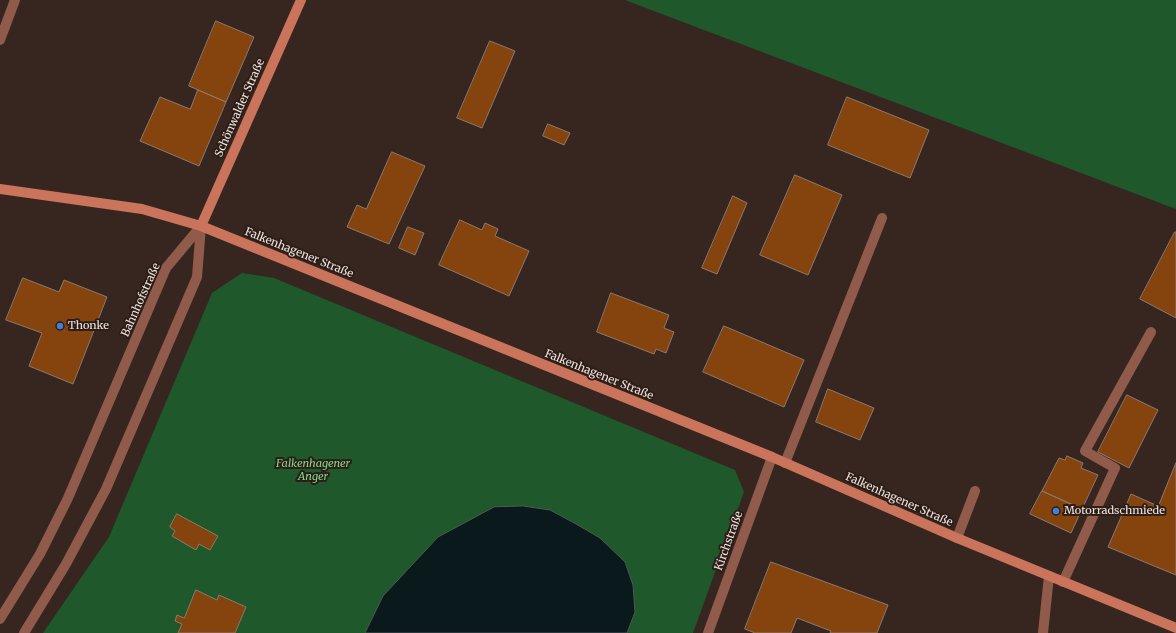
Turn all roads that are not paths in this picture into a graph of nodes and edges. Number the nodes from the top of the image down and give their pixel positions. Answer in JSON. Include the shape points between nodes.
{"nodes":[{"id":1,"x":14,"y":0,"type":"edge"},
{"id":2,"x":301,"y":0,"type":"edge"},
{"id":3,"x":0,"y":40,"type":"edge"},
{"id":4,"x":0,"y":189,"type":"edge"},
{"id":5,"x":882,"y":218,"type":"dead end"},
{"id":6,"x":202,"y":226,"type":"junction"},
{"id":7,"x":1152,"y":332,"type":"dead end"},
{"id":8,"x":772,"y":457,"type":"junction"},
{"id":9,"x":785,"y":463,"type":"junction"},
{"id":10,"x":975,"y":491,"type":"dead end"},
{"id":11,"x":957,"y":538,"type":"junction"},
{"id":12,"x":1049,"y":576,"type":"junction"},
{"id":13,"x":1063,"y":582,"type":"junction"},
{"id":14,"x":0,"y":619,"type":"edge"},
{"id":15,"x":1176,"y":628,"type":"edge"},
{"id":16,"x":24,"y":633,"type":"edge"},
{"id":17,"x":708,"y":633,"type":"edge"},
{"id":18,"x":1043,"y":633,"type":"edge"}],
"edges":[{"from":1,"to":3,"type":"street"},
{"from":2,"to":6,"type":"main road","name":"Schönwalder Straße"},
{"from":4,"to":6,"type":"main road","name":"Falkenhagener Straße","via":[[142,209]]},
{"from":5,"to":9,"type":"street"},
{"from":6,"to":8,"type":"main road","name":"Falkenhagener Straße"},
{"from":6,"to":14,"type":"street","name":"Bahnhofstraße","via":[[166,268],[68,498],[40,554]]},
{"from":6,"to":16,"type":"street","via":[[197,277],[106,489],[66,564]]},
{"from":7,"to":13,"type":"street","via":[[1085,451],[1114,468]]},
{"from":8,"to":9,"type":"main road","name":"Falkenhagener Straße"},
{"from":8,"to":17,"type":"street","name":"Kirchstraße"},
{"from":9,"to":11,"type":"main road","name":"Falkenhagener Straße"},
{"from":10,"to":11,"type":"street"},
{"from":11,"to":12,"type":"main road","name":"Falkenhagener Straße"},
{"from":12,"to":13,"type":"main road","name":"Falkenhagener Straße"},
{"from":12,"to":18,"type":"street"},
{"from":13,"to":15,"type":"main road","name":"Falkenhagener Straße"}]}
